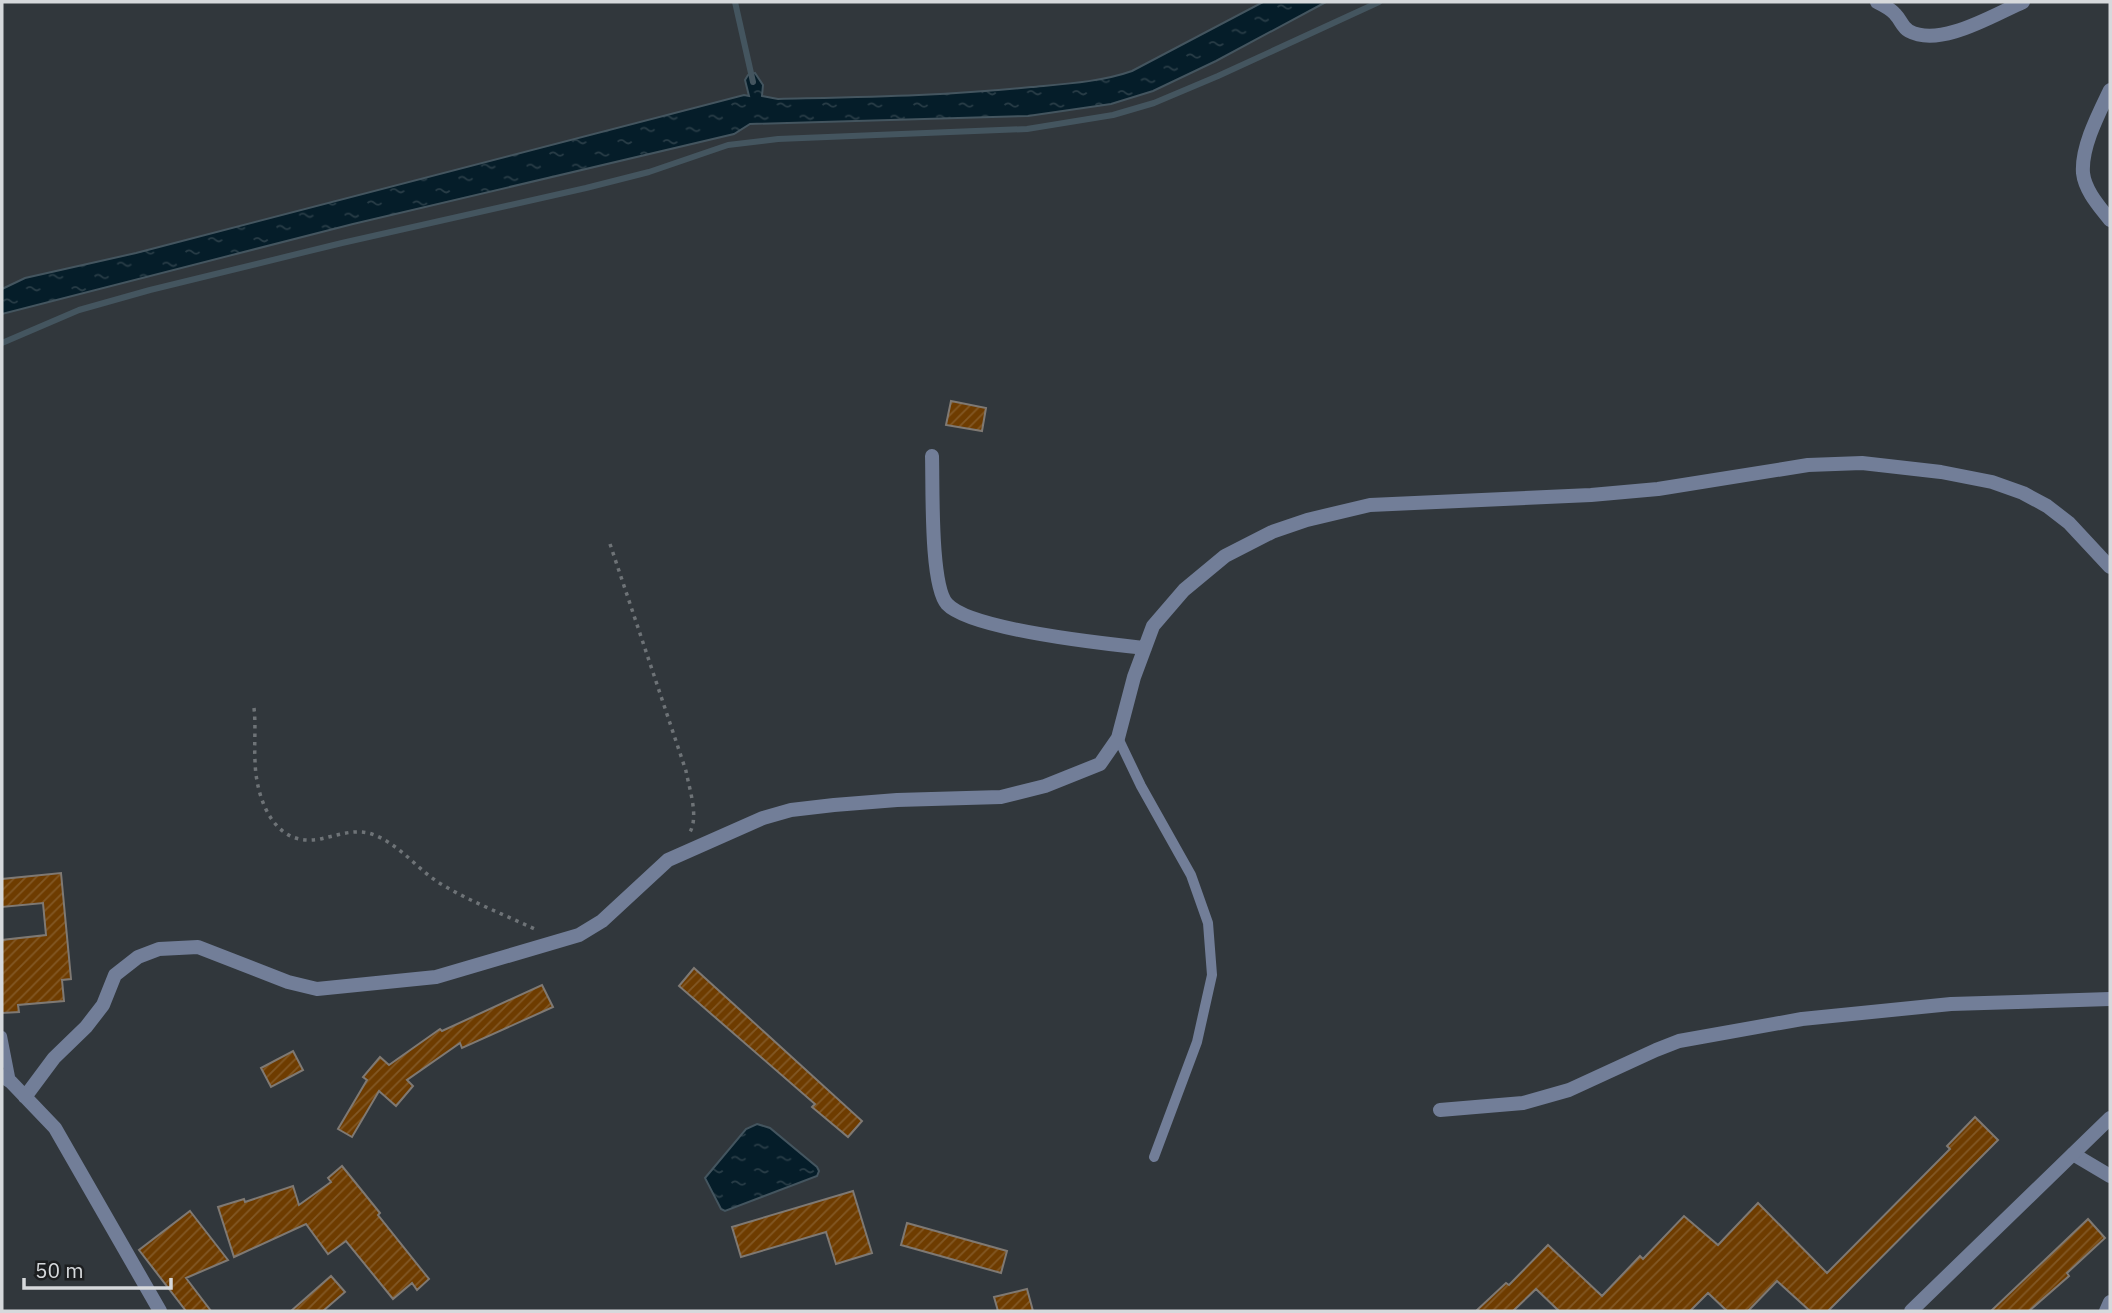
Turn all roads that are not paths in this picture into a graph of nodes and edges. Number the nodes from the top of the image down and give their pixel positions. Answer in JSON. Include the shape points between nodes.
{"nodes":[{"id":1,"x":1877,"y":2,"type":"edge"},
{"id":2,"x":2023,"y":2,"type":"edge"},
{"id":3,"x":2110,"y":90,"type":"edge"},
{"id":4,"x":2110,"y":220,"type":"edge"},
{"id":5,"x":932,"y":456,"type":"dead end"},
{"id":6,"x":2110,"y":567,"type":"edge"},
{"id":7,"x":1145,"y":648,"type":"junction"},
{"id":8,"x":1118,"y":738,"type":"junction"},
{"id":9,"x":2110,"y":999,"type":"edge"},
{"id":10,"x":2,"y":1036,"type":"edge"},
{"id":11,"x":6,"y":1079,"type":"edge"},
{"id":12,"x":25,"y":1097,"type":"junction"},
{"id":13,"x":1440,"y":1110,"type":"dead end"},
{"id":14,"x":2110,"y":1118,"type":"edge"},
{"id":15,"x":2073,"y":1154,"type":"junction"},
{"id":16,"x":1154,"y":1157,"type":"dead end"},
{"id":17,"x":2110,"y":1176,"type":"edge"},
{"id":18,"x":2110,"y":1302,"type":"edge"},
{"id":19,"x":160,"y":1311,"type":"edge"},
{"id":20,"x":1911,"y":1311,"type":"edge"},
{"id":21,"x":2106,"y":1311,"type":"edge"}],
"edges":[{"from":1,"to":2,"type":"street","via":[[1894,13],[1906,29],[1921,37],[1934,37]]},
{"from":3,"to":4,"type":"street","via":[[2088,143],[2083,173],[2091,196]]},
{"from":5,"to":7,"type":"street","via":[[937,581],[947,604],[970,618],[1064,639]]},
{"from":6,"to":7,"type":"street","via":[[2047,506],[1992,482],[1862,463],[1808,465],[1658,489],[1370,505],[1307,520],[1225,556],[1184,590],[1153,626]]},
{"from":7,"to":8,"type":"street"},
{"from":8,"to":12,"type":"street","via":[[1100,764],[1001,797],[897,800],[791,810],[763,818],[668,860],[602,921],[579,935],[436,977],[317,989],[198,947],[159,949],[138,957],[115,975],[103,1005]]},
{"from":8,"to":16,"type":"lane","via":[[1191,875],[1208,923],[1212,975],[1200,1029]]},
{"from":9,"to":13,"type":"street","via":[[1951,1004],[1802,1018],[1679,1041],[1569,1090],[1523,1103]]},
{"from":10,"to":11,"type":"lane"},
{"from":11,"to":12,"type":"street"},
{"from":12,"to":19,"type":"street","via":[[55,1128]]},
{"from":14,"to":15,"type":"street"},
{"from":15,"to":17,"type":"street"},
{"from":15,"to":20,"type":"street"},
{"from":18,"to":21,"type":"street"}]}
